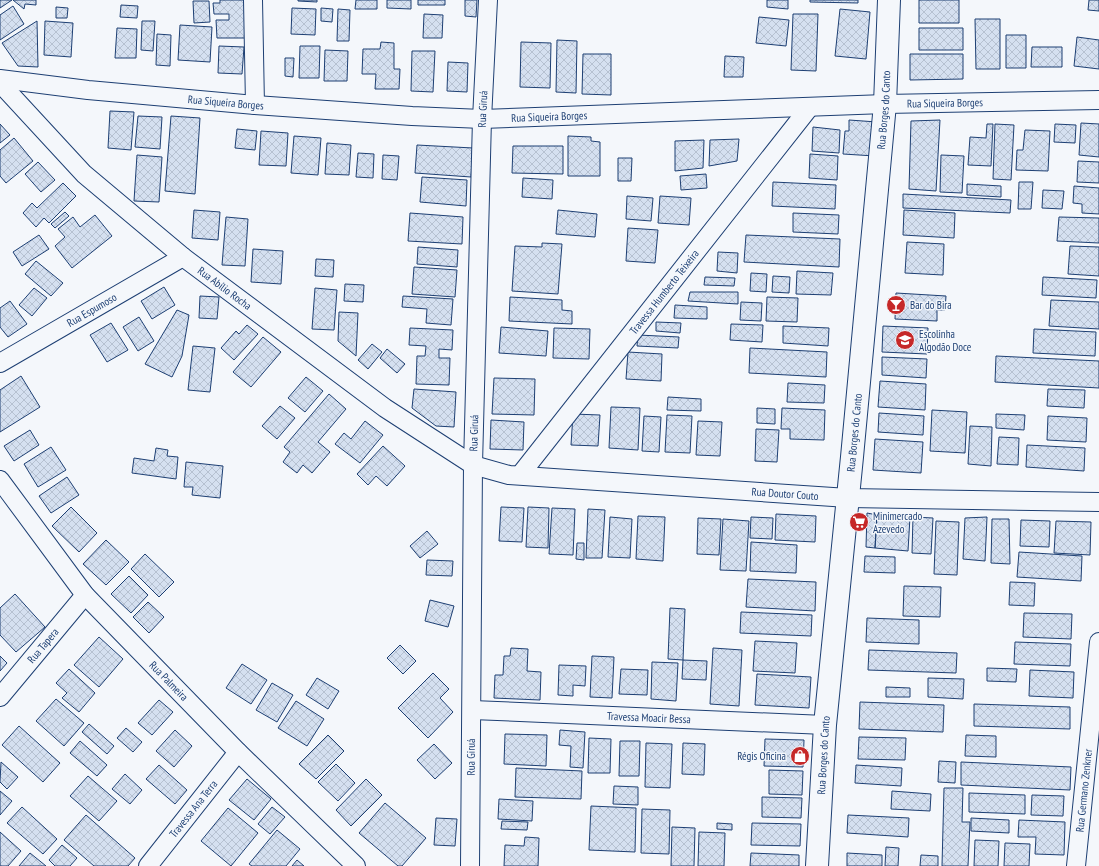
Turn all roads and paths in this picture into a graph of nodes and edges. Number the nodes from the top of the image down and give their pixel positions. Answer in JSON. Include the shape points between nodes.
{"nodes":[{"id":1,"x":253,"y":0,"type":"edge"},
{"id":2,"x":488,"y":0,"type":"edge"},
{"id":3,"x":889,"y":0,"type":"edge"},
{"id":4,"x":0,"y":79,"type":"edge"},
{"id":5,"x":0,"y":83,"type":"edge"},
{"id":6,"x":1099,"y":100,"type":"edge"},
{"id":7,"x":885,"y":104,"type":"junction"},
{"id":8,"x":255,"y":105,"type":"junction"},
{"id":9,"x":809,"y":108,"type":"junction"},
{"id":10,"x":482,"y":119,"type":"junction"},
{"id":11,"x":183,"y":257,"type":"junction"},
{"id":12,"x":0,"y":363,"type":"edge"},
{"id":13,"x":473,"y":465,"type":"junction"},
{"id":14,"x":520,"y":475,"type":"junction"},
{"id":15,"x":0,"y":480,"type":"edge"},
{"id":16,"x":848,"y":498,"type":"junction"},
{"id":17,"x":1099,"y":502,"type":"edge"},
{"id":18,"x":85,"y":595,"type":"junction"},
{"id":19,"x":1099,"y":642,"type":"edge"},
{"id":20,"x":0,"y":697,"type":"edge"},
{"id":21,"x":472,"y":710,"type":"junction"},
{"id":22,"x":825,"y":725,"type":"junction"},
{"id":23,"x":238,"y":752,"type":"junction"},
{"id":24,"x":148,"y":866,"type":"edge"},
{"id":25,"x":356,"y":866,"type":"edge"},
{"id":26,"x":470,"y":866,"type":"edge"},
{"id":27,"x":817,"y":866,"type":"edge"},
{"id":28,"x":1076,"y":866,"type":"edge"}],
"edges":[{"from":1,"to":8,"type":"street"},
{"from":2,"to":10,"type":"street","name":"Rua Giruá"},
{"from":3,"to":7,"type":"street","name":"Rua Borges do Canto"},
{"from":4,"to":8,"type":"street","name":"Rua Siqueira Borges","via":[[88,90]]},
{"from":5,"to":11,"type":"street","name":"Rua Abílio Rocha","via":[[84,174]]},
{"from":6,"to":7,"type":"street","name":"Rua Siqueira Borges"},
{"from":7,"to":9,"type":"street","name":"Rua Siqueira Borges"},
{"from":7,"to":16,"type":"street","name":"Rua Borges do Canto"},
{"from":8,"to":10,"type":"street","name":"Rua Siqueira Borges"},
{"from":9,"to":10,"type":"street","name":"Rua Siqueira Borges"},
{"from":9,"to":14,"type":"street","name":"Travessa Humberto Teixeira"},
{"from":10,"to":13,"type":"street","name":"Rua Giruá"},
{"from":11,"to":12,"type":"street","name":"Rua Espumoso"},
{"from":11,"to":13,"type":"street","name":"Rua Abílio Rocha","via":[[385,408]]},
{"from":13,"to":14,"type":"street","name":"Rua Doutor Couto","via":[[509,475]]},
{"from":13,"to":21,"type":"street","name":"Rua Giruá"},
{"from":14,"to":16,"type":"street","name":"Rua Doutor Couto"},
{"from":15,"to":18,"type":"street","name":"Rua Palmeira"},
{"from":16,"to":17,"type":"street","name":"Rua Doutor Couto"},
{"from":16,"to":22,"type":"street","name":"Rua Borges do Canto"},
{"from":18,"to":20,"type":"street","name":"Rua Tapera"},
{"from":18,"to":23,"type":"street","name":"Rua Palmeira"},
{"from":19,"to":28,"type":"street","name":"Rua Germano Zenkner"},
{"from":21,"to":22,"type":"street","name":"Travessa Moacir Bessa"},
{"from":21,"to":26,"type":"street","name":"Rua Giruá"},
{"from":22,"to":27,"type":"street","name":"Rua Borges do Canto"},
{"from":23,"to":24,"type":"street","name":"Travessa Ana Terra"},
{"from":23,"to":25,"type":"street","name":"Rua Palmeira"}]}
